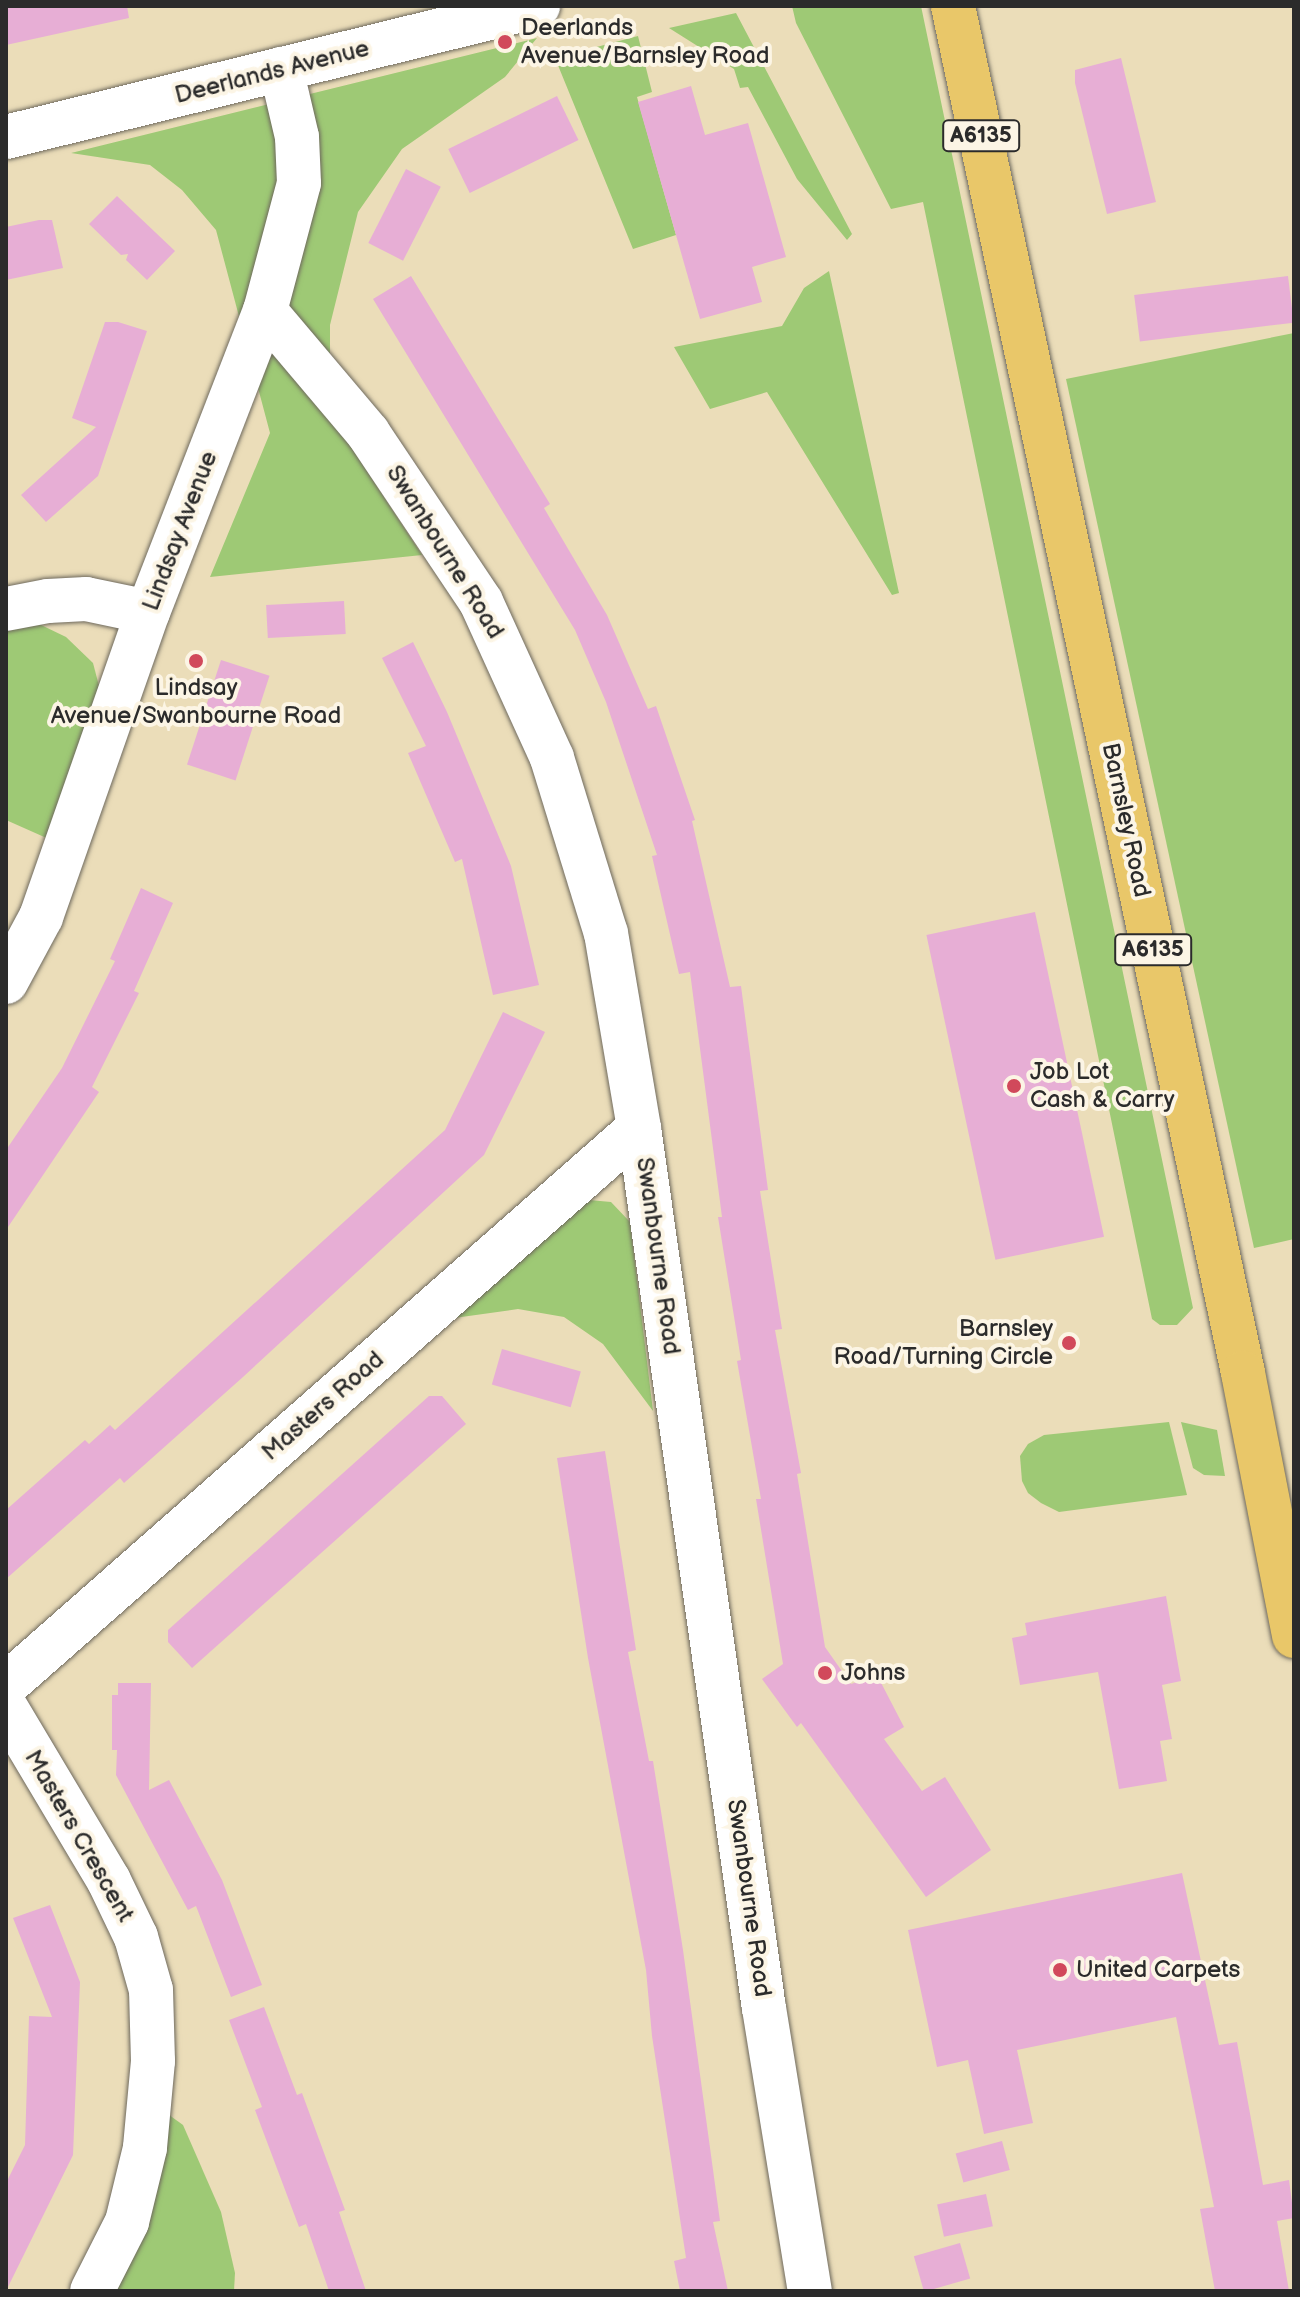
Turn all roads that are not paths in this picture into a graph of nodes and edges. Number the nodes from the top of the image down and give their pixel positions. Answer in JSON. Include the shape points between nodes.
{"nodes":[{"id":1,"x":538,"y":6,"type":"edge"},
{"id":2,"x":953,"y":6,"type":"edge"},
{"id":3,"x":281,"y":69,"type":"junction"},
{"id":4,"x":6,"y":137,"type":"edge"},
{"id":5,"x":265,"y":311,"type":"junction"},
{"id":6,"x":6,"y":609,"type":"edge"},
{"id":7,"x":148,"y":612,"type":"junction"},
{"id":8,"x":6,"y":982,"type":"edge"},
{"id":9,"x":639,"y":1128,"type":"junction"},
{"id":10,"x":1292,"y":1619,"type":"edge"},
{"id":11,"x":6,"y":1685,"type":"edge"},
{"id":12,"x":6,"y":1708,"type":"edge"},
{"id":13,"x":92,"y":2291,"type":"edge"},
{"id":14,"x":810,"y":2291,"type":"edge"}],
"edges":[{"from":1,"to":3,"type":"street","name":"Deerlands Avenue"},
{"from":2,"to":10,"type":"main road","name":"Barnsley Road","number":"A6135"},
{"from":3,"to":4,"type":"street","name":"Deerlands Avenue"},
{"from":3,"to":5,"type":"street","name":"Lindsay Avenue","via":[[297,137],[299,183]]},
{"from":5,"to":7,"type":"street","name":"Lindsay Avenue"},
{"from":5,"to":9,"type":"street","name":"Swanbourne Road","via":[[404,482],[481,602],[519,678],[552,758],[606,933]]},
{"from":6,"to":7,"type":"street","via":[[86,599]]},
{"from":7,"to":8,"type":"street","name":"Lindsay Avenue","via":[[41,917]]},
{"from":9,"to":11,"type":"street","name":"Masters Road"},
{"from":9,"to":14,"type":"street","name":"Swanbourne Road","via":[[764,2008]]},
{"from":12,"to":13,"type":"street","name":"Masters Crescent","via":[[109,1881],[136,1937],[151,1990],[153,2061],[145,2148],[127,2222]]}]}
